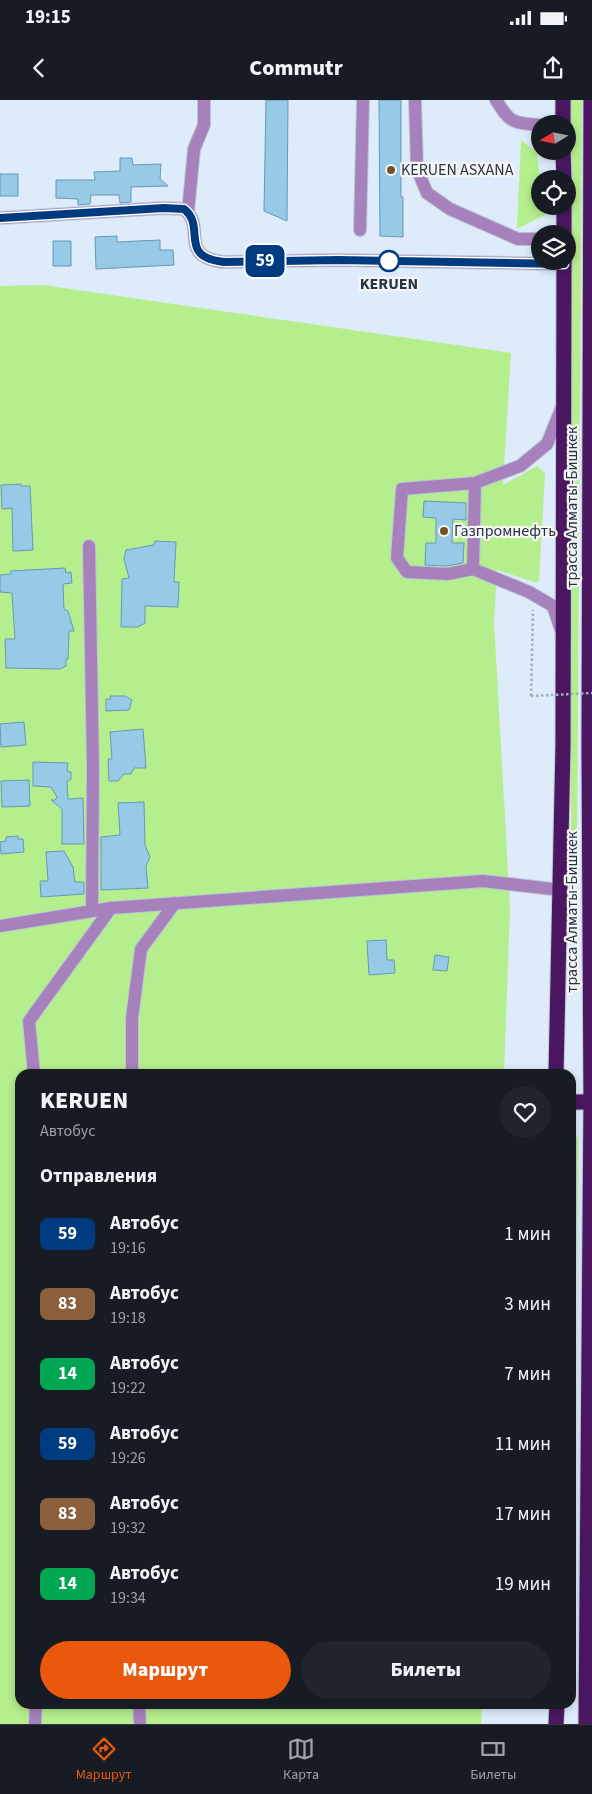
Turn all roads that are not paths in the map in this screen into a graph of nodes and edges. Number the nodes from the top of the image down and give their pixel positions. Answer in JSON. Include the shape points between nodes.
{"nodes":[{"id":1,"x":204,"y":100,"type":"edge"},
{"id":2,"x":363,"y":100,"type":"edge"},
{"id":3,"x":415,"y":100,"type":"edge"},
{"id":4,"x":496,"y":100,"type":"edge"},
{"id":5,"x":563,"y":100,"type":"edge"},
{"id":6,"x":591,"y":100,"type":"edge"},
{"id":7,"x":563,"y":115,"type":"edge"},
{"id":8,"x":531,"y":124,"type":"edge"},
{"id":9,"x":188,"y":212,"type":"junction"},
{"id":10,"x":0,"y":218,"type":"edge"},
{"id":11,"x":360,"y":230,"type":"dead end"},
{"id":12,"x":531,"y":239,"type":"edge"},
{"id":13,"x":531,"y":262,"type":"edge"},
{"id":14,"x":564,"y":270,"type":"edge"},
{"id":15,"x":564,"y":402,"type":"junction"},
{"id":16,"x":474,"y":483,"type":"junction"},
{"id":17,"x":89,"y":546,"type":"dead end"},
{"id":18,"x":473,"y":568,"type":"junction"},
{"id":19,"x":563,"y":636,"type":"junction"},
{"id":20,"x":590,"y":679,"type":"edge"},
{"id":21,"x":591,"y":805,"type":"edge"},
{"id":22,"x":562,"y":890,"type":"junction"},
{"id":23,"x":175,"y":903,"type":"junction"},
{"id":24,"x":111,"y":908,"type":"junction"},
{"id":25,"x":92,"y":911,"type":"junction"},
{"id":26,"x":591,"y":919,"type":"edge"},
{"id":27,"x":0,"y":926,"type":"edge"},
{"id":28,"x":591,"y":1008,"type":"edge"},
{"id":29,"x":34,"y":1069,"type":"edge"},
{"id":30,"x":132,"y":1069,"type":"edge"},
{"id":31,"x":556,"y":1069,"type":"edge"},
{"id":32,"x":576,"y":1102,"type":"edge"},
{"id":33,"x":591,"y":1102,"type":"edge"},
{"id":34,"x":591,"y":1236,"type":"edge"},
{"id":35,"x":591,"y":1378,"type":"edge"},
{"id":36,"x":589,"y":1535,"type":"edge"},
{"id":37,"x":36,"y":1709,"type":"edge"},
{"id":38,"x":139,"y":1709,"type":"edge"},
{"id":39,"x":556,"y":1709,"type":"edge"},
{"id":40,"x":588,"y":1723,"type":"edge"},
{"id":41,"x":35,"y":1724,"type":"edge"},
{"id":42,"x":140,"y":1724,"type":"edge"},
{"id":43,"x":556,"y":1724,"type":"edge"}],
"edges":[{"from":1,"to":9,"type":"street","via":[[204,125],[194,149]]},
{"from":2,"to":11,"type":"street"},
{"from":3,"to":12,"type":"street","via":[[417,169],[427,193],[450,209],[518,238]]},
{"from":4,"to":8,"type":"street","via":[[507,118]]},
{"from":5,"to":7,"type":"highway"},
{"from":6,"to":20,"type":"highway","name":"трасса Алматы-Бишкек"},
{"from":9,"to":10,"type":"street","via":[[164,208]]},
{"from":9,"to":13,"type":"street","via":[[199,254],[211,260]]},
{"from":14,"to":15,"type":"highway","name":"трасса Алматы-Бишкек"},
{"from":15,"to":16,"type":"street","via":[[547,444],[520,466]]},
{"from":15,"to":19,"type":"highway","name":"трасса Алматы-Бишкек"},
{"from":16,"to":18,"type":"street"},
{"from":16,"to":18,"type":"street","via":[[402,488],[397,558],[407,572],[448,574]]},
{"from":17,"to":25,"type":"street","via":[[94,768]]},
{"from":18,"to":19,"type":"street","via":[[553,606]]},
{"from":19,"to":22,"type":"highway","name":"трасса Алматы-Бишкек"},
{"from":20,"to":21,"type":"highway","name":"трасса Алматы-Бишкек"},
{"from":21,"to":26,"type":"highway","name":"трасса Алматы-Бишкек"},
{"from":22,"to":23,"type":"street","via":[[484,881]]},
{"from":22,"to":31,"type":"highway","name":"трасса Алматы-Бишкек"},
{"from":23,"to":24,"type":"street"},
{"from":23,"to":30,"type":"street","via":[[141,949],[132,1018]]},
{"from":24,"to":25,"type":"street"},
{"from":24,"to":29,"type":"street","via":[[29,1021]]},
{"from":25,"to":27,"type":"street"},
{"from":26,"to":28,"type":"highway","name":"трасса Алматы-Бишкек"},
{"from":28,"to":33,"type":"highway","name":"трасса Алматы-Бишкек"},
{"from":32,"to":33,"type":"highway"},
{"from":33,"to":34,"type":"highway","name":"трасса Алматы-Бишкек"},
{"from":34,"to":35,"type":"highway","name":"трасса Алматы-Бишкек"},
{"from":35,"to":36,"type":"highway","name":"трасса Алматы-Бишкек"},
{"from":36,"to":40,"type":"highway","name":"трасса Алматы-Бишкек"},
{"from":37,"to":41,"type":"street"},
{"from":38,"to":42,"type":"street"},
{"from":39,"to":43,"type":"highway"}]}
